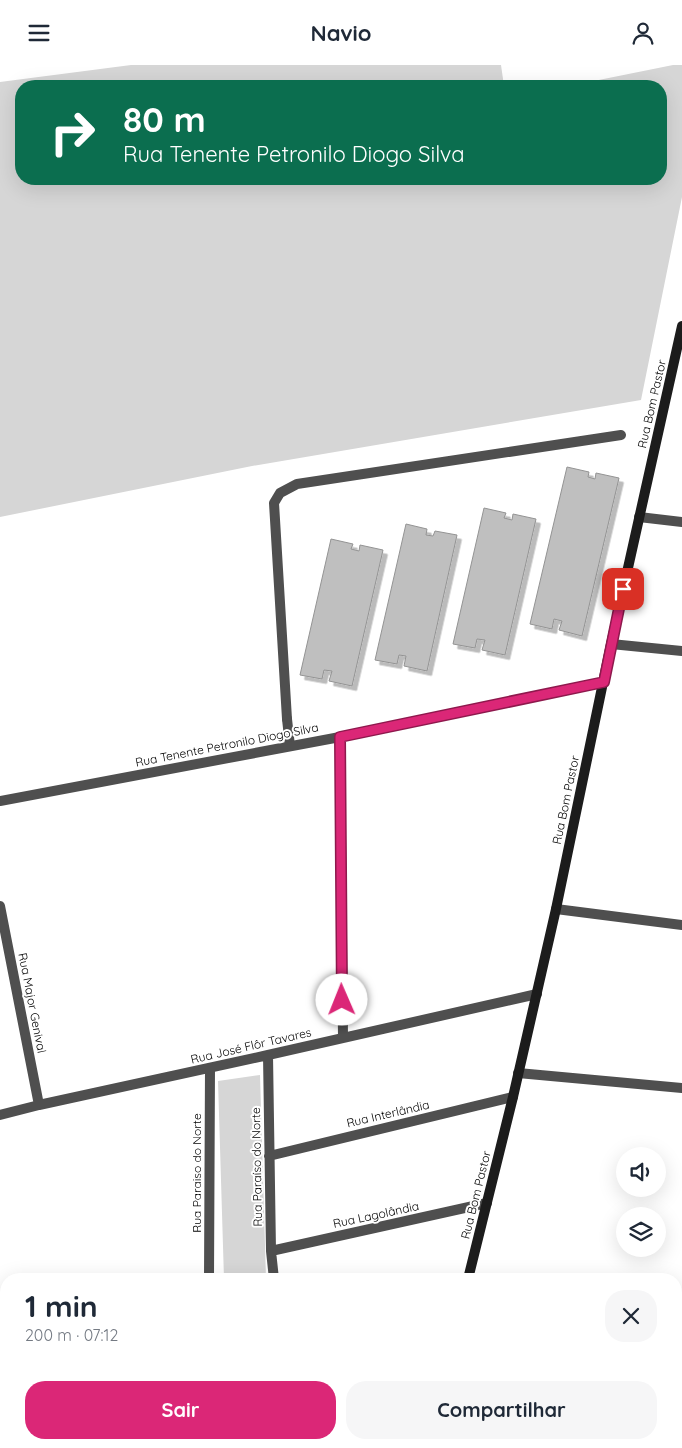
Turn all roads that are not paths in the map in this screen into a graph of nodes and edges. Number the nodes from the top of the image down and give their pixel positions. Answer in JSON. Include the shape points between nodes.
{"nodes":[{"id":1,"x":682,"y":326,"type":"edge"},
{"id":2,"x":621,"y":435,"type":"dead end"},
{"id":3,"x":640,"y":517,"type":"junction"},
{"id":4,"x":682,"y":522,"type":"edge"},
{"id":5,"x":611,"y":644,"type":"junction"},
{"id":6,"x":682,"y":651,"type":"edge"},
{"id":7,"x":604,"y":682,"type":"junction"},
{"id":8,"x":340,"y":737,"type":"junction"},
{"id":9,"x":290,"y":746,"type":"junction"},
{"id":10,"x":0,"y":801,"type":"edge"},
{"id":11,"x":0,"y":906,"type":"edge"},
{"id":12,"x":556,"y":909,"type":"junction"},
{"id":13,"x":682,"y":925,"type":"edge"},
{"id":14,"x":537,"y":994,"type":"junction"},
{"id":15,"x":343,"y":1038,"type":"junction"},
{"id":16,"x":268,"y":1055,"type":"junction"},
{"id":17,"x":210,"y":1068,"type":"junction"},
{"id":18,"x":518,"y":1073,"type":"junction"},
{"id":19,"x":682,"y":1088,"type":"edge"},
{"id":20,"x":513,"y":1097,"type":"junction"},
{"id":21,"x":39,"y":1105,"type":"junction"},
{"id":22,"x":0,"y":1115,"type":"edge"},
{"id":23,"x":269,"y":1156,"type":"junction"},
{"id":24,"x":487,"y":1203,"type":"junction"},
{"id":25,"x":271,"y":1251,"type":"junction"},
{"id":26,"x":210,"y":1273,"type":"edge"},
{"id":27,"x":273,"y":1273,"type":"edge"},
{"id":28,"x":470,"y":1273,"type":"edge"}],
"edges":[{"from":1,"to":3,"type":"main road","name":"Rua Bom Pastor"},
{"from":2,"to":9,"type":"street","via":[[297,484],[280,493],[274,503]]},
{"from":3,"to":4,"type":"street"},
{"from":3,"to":5,"type":"main road","name":"Rua Bom Pastor"},
{"from":5,"to":6,"type":"street"},
{"from":5,"to":7,"type":"main road","name":"Rua Bom Pastor"},
{"from":7,"to":8,"type":"street","name":"Rua Tenente Petronilo Diogo Silva"},
{"from":7,"to":12,"type":"main road","name":"Rua Bom Pastor"},
{"from":8,"to":9,"type":"street","name":"Rua Tenente Petronilo Diogo Silva"},
{"from":8,"to":15,"type":"street"},
{"from":9,"to":10,"type":"street","name":"Rua Tenente Petronilo Diogo Silva"},
{"from":11,"to":21,"type":"street","name":"Rua Major Genival"},
{"from":12,"to":13,"type":"street"},
{"from":12,"to":14,"type":"main road","name":"Rua Bom Pastor"},
{"from":14,"to":15,"type":"street","name":"Rua José Flôr Tavares"},
{"from":14,"to":18,"type":"main road","name":"Rua Bom Pastor"},
{"from":15,"to":16,"type":"street","name":"Rua José Flôr Tavares"},
{"from":16,"to":17,"type":"street","name":"Rua José Flôr Tavares"},
{"from":16,"to":23,"type":"street","name":"Rua Paraíso do Norte"},
{"from":17,"to":21,"type":"street","name":"Rua José Flôr Tavares"},
{"from":17,"to":26,"type":"street","name":"Rua Paraiso do Norte"},
{"from":18,"to":19,"type":"street"},
{"from":18,"to":20,"type":"main road","name":"Rua Bom Pastor"},
{"from":20,"to":23,"type":"street","name":"Rua Interlândia"},
{"from":20,"to":24,"type":"main road","name":"Rua Bom Pastor"},
{"from":21,"to":22,"type":"street","name":"Rua José Flôr Tavares"},
{"from":23,"to":25,"type":"street","name":"Rua Paraíso do Norte"},
{"from":24,"to":25,"type":"street","name":"Rua Lagolândia"},
{"from":24,"to":28,"type":"main road","name":"Rua Bom Pastor"},
{"from":25,"to":27,"type":"street","name":"Rua Paraíso do Norte"}]}
